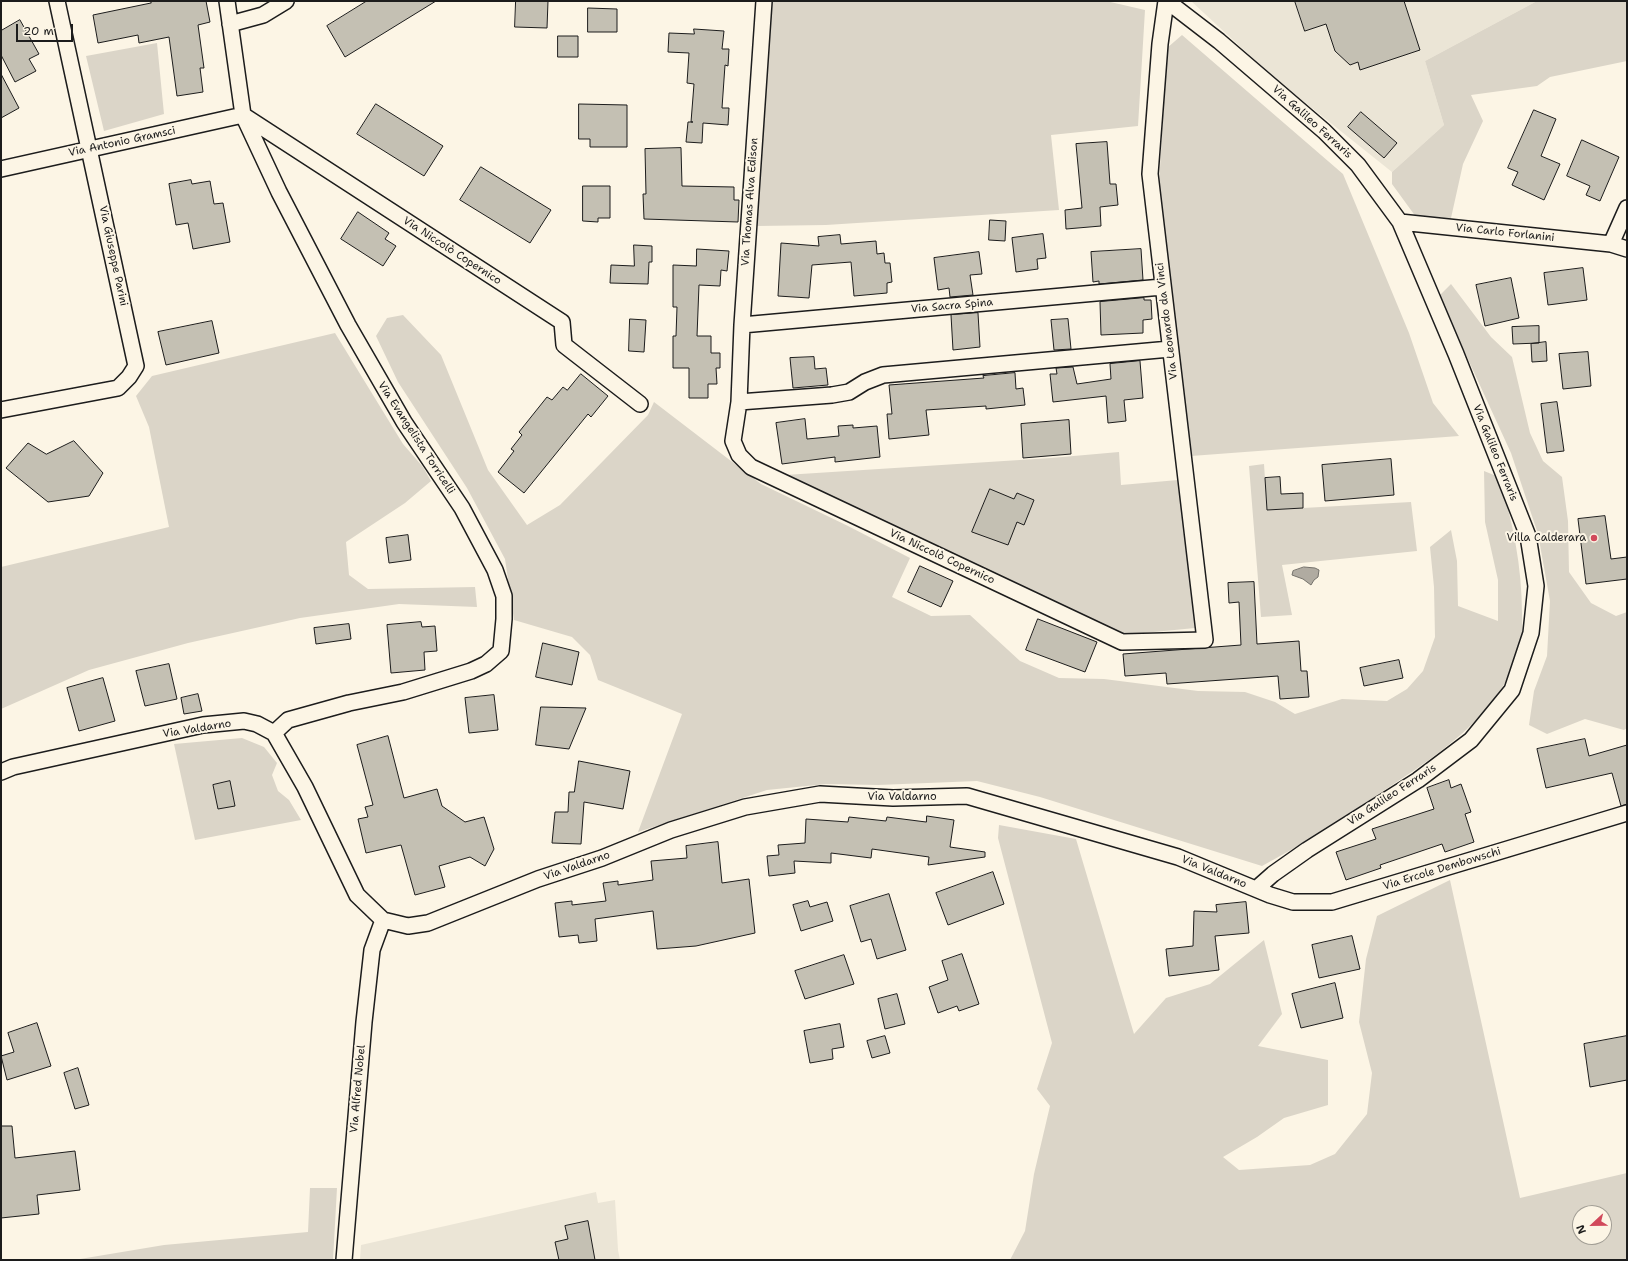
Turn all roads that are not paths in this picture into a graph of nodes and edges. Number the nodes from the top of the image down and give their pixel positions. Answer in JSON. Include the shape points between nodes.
{"nodes":[{"id":1,"x":57,"y":1,"type":"edge"},
{"id":2,"x":227,"y":1,"type":"edge"},
{"id":3,"x":286,"y":1,"type":"edge"},
{"id":4,"x":764,"y":1,"type":"edge"},
{"id":5,"x":1167,"y":1,"type":"edge"},
{"id":6,"x":230,"y":24,"type":"junction"},
{"id":7,"x":243,"y":115,"type":"junction"},
{"id":8,"x":90,"y":149,"type":"junction"},
{"id":9,"x":1,"y":168,"type":"edge"},
{"id":10,"x":1627,"y":208,"type":"edge"},
{"id":11,"x":1400,"y":222,"type":"junction"},
{"id":12,"x":1611,"y":244,"type":"junction"},
{"id":13,"x":1627,"y":249,"type":"edge"},
{"id":14,"x":1162,"y":287,"type":"junction"},
{"id":15,"x":742,"y":325,"type":"junction"},
{"id":16,"x":1170,"y":349,"type":"junction"},
{"id":17,"x":739,"y":402,"type":"junction"},
{"id":18,"x":640,"y":404,"type":"dead end"},
{"id":19,"x":1,"y":410,"type":"edge"},
{"id":20,"x":1205,"y":640,"type":"joint"},
{"id":21,"x":274,"y":733,"type":"junction"},
{"id":22,"x":1,"y":772,"type":"edge"},
{"id":23,"x":1627,"y":813,"type":"edge"},
{"id":24,"x":1256,"y":889,"type":"junction"},
{"id":25,"x":384,"y":920,"type":"junction"},
{"id":26,"x":344,"y":1260,"type":"edge"}],
"edges":[{"from":1,"to":8,"type":"street","name":"Via Giuseppe Parini"},
{"from":2,"to":6,"type":"street","name":"Via Evangelista Torricelli"},
{"from":3,"to":6,"type":"street","via":[[263,15]]},
{"from":4,"to":15,"type":"street","name":"Via Thomas Alva Edison"},
{"from":5,"to":11,"type":"street","name":"Via Galileo Ferraris","via":[[1219,41],[1324,131],[1358,165]]},
{"from":5,"to":14,"type":"street","name":"Via Leonardo da Vinci","via":[[1160,44],[1150,174]]},
{"from":6,"to":7,"type":"street","name":"Via Evangelista Torricelli"},
{"from":7,"to":8,"type":"street","name":"Via Antonio Gramsci"},
{"from":7,"to":18,"type":"street","name":"Via Niccolò Copernico","via":[[562,322],[564,345]]},
{"from":7,"to":21,"type":"street","name":"Via Evangelista Torricelli","via":[[279,192],[348,326],[404,422],[462,508],[495,570],[504,596],[501,651],[486,664],[403,692],[349,702],[288,720]]},
{"from":8,"to":9,"type":"street","name":"Via Antonio Gramsci"},
{"from":8,"to":19,"type":"street","name":"Via Giuseppe Parini","via":[[136,366],[118,388]]},
{"from":10,"to":12,"type":"street"},
{"from":11,"to":12,"type":"street","name":"Via Carlo Forlanini"},
{"from":11,"to":24,"type":"street","name":"Via Galileo Ferraris","via":[[1456,354],[1528,536],[1536,586],[1531,633],[1512,690],[1471,740],[1418,780],[1307,850]]},
{"from":12,"to":13,"type":"street","name":"Via Carlo Forlanini"},
{"from":14,"to":15,"type":"street","name":"Via Sacra Spina"},
{"from":14,"to":16,"type":"street","name":"Via Leonardo da Vinci"},
{"from":15,"to":17,"type":"street","name":"Via Thomas Alva Edison"},
{"from":16,"to":17,"type":"street","via":[[883,375],[849,392],[832,396]]},
{"from":16,"to":20,"type":"street","name":"Via Leonardo da Vinci"},
{"from":17,"to":20,"type":"street","name":"Via Niccolò Copernico","via":[[733,440],[738,455],[751,467],[1122,642]]},
{"from":21,"to":22,"type":"street","name":"Via Valdarno","via":[[257,724],[244,721],[204,725],[13,767]]},
{"from":21,"to":25,"type":"street","name":"Via Valdarno","via":[[305,787],[357,895]]},
{"from":23,"to":24,"type":"street","name":"Via Ercole Dembowschi","via":[[1332,902],[1293,902]]},
{"from":24,"to":25,"type":"street","name":"Via Valdarno","via":[[1178,857],[967,796],[893,798],[820,794],[745,807],[671,830],[428,923],[408,926]]},
{"from":25,"to":26,"type":"street","name":"Via Alfred Nobel","via":[[372,950]]}]}
